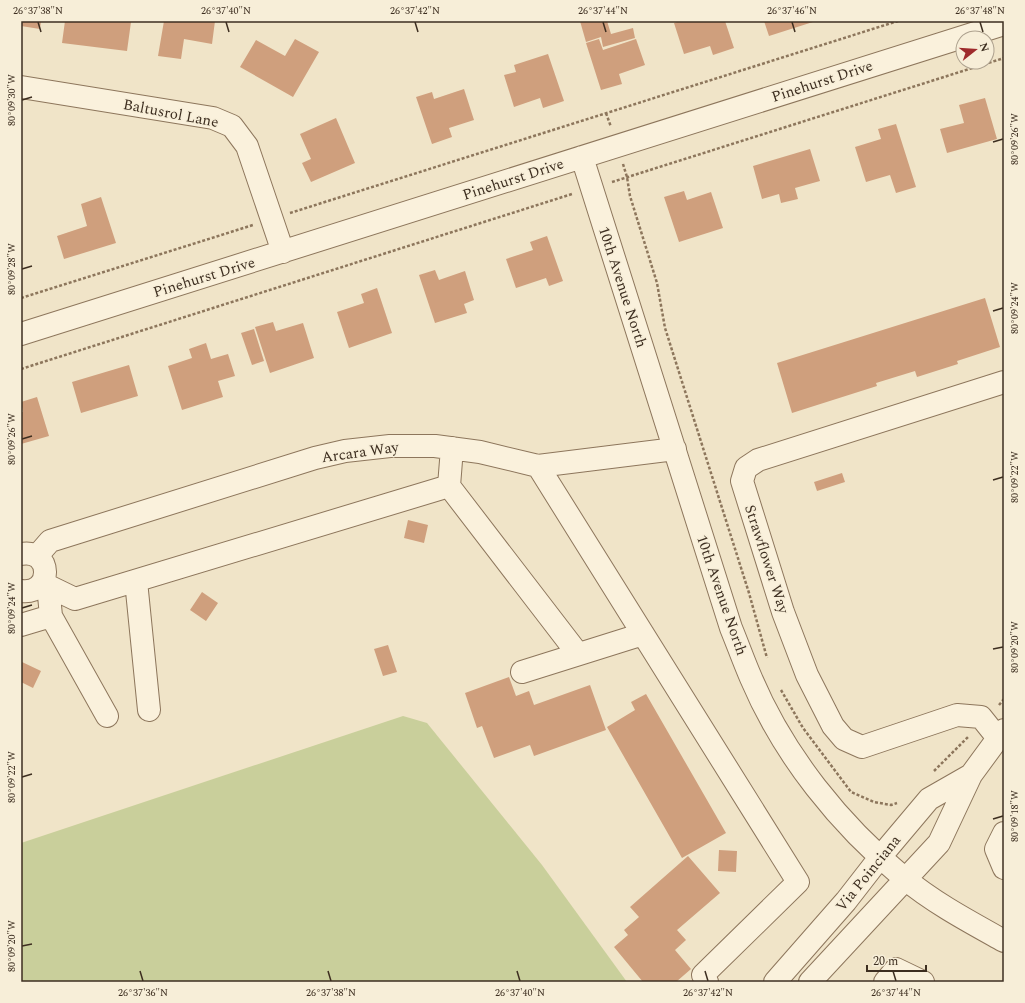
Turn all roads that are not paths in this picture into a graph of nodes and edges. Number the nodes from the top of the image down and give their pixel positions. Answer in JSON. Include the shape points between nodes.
{"nodes":[{"id":1,"x":1004,"y":24,"type":"edge"},
{"id":2,"x":962,"y":29,"type":"edge"},
{"id":3,"x":21,"y":87,"type":"edge"},
{"id":4,"x":582,"y":157,"type":"junction"},
{"id":5,"x":283,"y":252,"type":"junction"},
{"id":6,"x":21,"y":334,"type":"edge"},
{"id":7,"x":1004,"y":383,"type":"edge"},
{"id":8,"x":452,"y":448,"type":"junction"},
{"id":9,"x":675,"y":449,"type":"junction"},
{"id":10,"x":538,"y":466,"type":"junction"},
{"id":11,"x":449,"y":486,"type":"junction"},
{"id":12,"x":29,"y":555,"type":"edge"},
{"id":13,"x":136,"y":581,"type":"junction"},
{"id":14,"x":45,"y":584,"type":"junction"},
{"id":15,"x":21,"y":591,"type":"edge"},
{"id":16,"x":51,"y":616,"type":"junction"},
{"id":17,"x":21,"y":625,"type":"edge"},
{"id":18,"x":643,"y":634,"type":"junction"},
{"id":19,"x":578,"y":654,"type":"junction"},
{"id":20,"x":522,"y":672,"type":"dead end"},
{"id":21,"x":150,"y":710,"type":"dead end"},
{"id":22,"x":107,"y":716,"type":"dead end"},
{"id":23,"x":1001,"y":734,"type":"edge"},
{"id":24,"x":971,"y":775,"type":"junction"},
{"id":25,"x":1004,"y":833,"type":"edge"},
{"id":26,"x":881,"y":856,"type":"junction"},
{"id":27,"x":1004,"y":868,"type":"edge"},
{"id":28,"x":905,"y":879,"type":"junction"},
{"id":29,"x":1004,"y":941,"type":"edge"},
{"id":30,"x":707,"y":982,"type":"edge"},
{"id":31,"x":775,"y":982,"type":"edge"},
{"id":32,"x":810,"y":982,"type":"edge"},
{"id":33,"x":885,"y":982,"type":"edge"},
{"id":34,"x":923,"y":982,"type":"edge"}],
"edges":[{"from":1,"to":2,"type":"street","name":"Pinehurst Drive"},
{"from":2,"to":4,"type":"street","name":"Pinehurst Drive"},
{"from":3,"to":5,"type":"street","name":"Baltusrol Lane","via":[[213,118],[232,126],[247,146]]},
{"from":4,"to":5,"type":"street","name":"Pinehurst Drive"},
{"from":4,"to":9,"type":"street","name":"10th Avenue North"},
{"from":5,"to":6,"type":"street","name":"Pinehurst Drive"},
{"from":7,"to":23,"type":"street","name":"Strawflower Way","via":[[758,460],[746,468],[742,481],[783,612],[805,669],[833,726],[844,739],[862,747],[956,715],[981,716]]},
{"from":8,"to":10,"type":"street","name":"Arcara Way"},
{"from":8,"to":11,"type":"street"},
{"from":8,"to":12,"type":"street","name":"Arcara Way","via":[[390,446],[345,451],[315,458],[50,541]]},
{"from":9,"to":10,"type":"street","name":"Arcara Way"},
{"from":9,"to":26,"type":"street","name":"10th Avenue North","via":[[751,680],[777,729],[807,775],[854,832]]},
{"from":10,"to":18,"type":"street"},
{"from":11,"to":13,"type":"street"},
{"from":11,"to":19,"type":"street"},
{"from":12,"to":14,"type":"street","via":[[42,561]]},
{"from":13,"to":14,"type":"street","via":[[75,599]]},
{"from":13,"to":21,"type":"street"},
{"from":14,"to":15,"type":"street","via":[[33,590]]},
{"from":14,"to":16,"type":"street"},
{"from":16,"to":17,"type":"street"},
{"from":16,"to":22,"type":"street"},
{"from":18,"to":19,"type":"street"},
{"from":18,"to":30,"type":"street","via":[[798,882],[703,975]]},
{"from":19,"to":20,"type":"street"},
{"from":23,"to":24,"type":"street","name":"Via Poinciana"},
{"from":24,"to":26,"type":"street","name":"Via Poinciana","via":[[929,799]]},
{"from":24,"to":28,"type":"street","name":"Via Poinciana","via":[[939,843]]},
{"from":25,"to":27,"type":"street","via":[[996,849]]},
{"from":26,"to":28,"type":"street","name":"10th Avenue North"},
{"from":26,"to":31,"type":"street","name":"Via Poinciana","via":[[846,901]]},
{"from":28,"to":29,"type":"street","name":"10th Avenue North","via":[[966,920]]},
{"from":28,"to":32,"type":"street","name":"Via Poinciana"},
{"from":33,"to":34,"type":"street","via":[[896,969]]}]}
